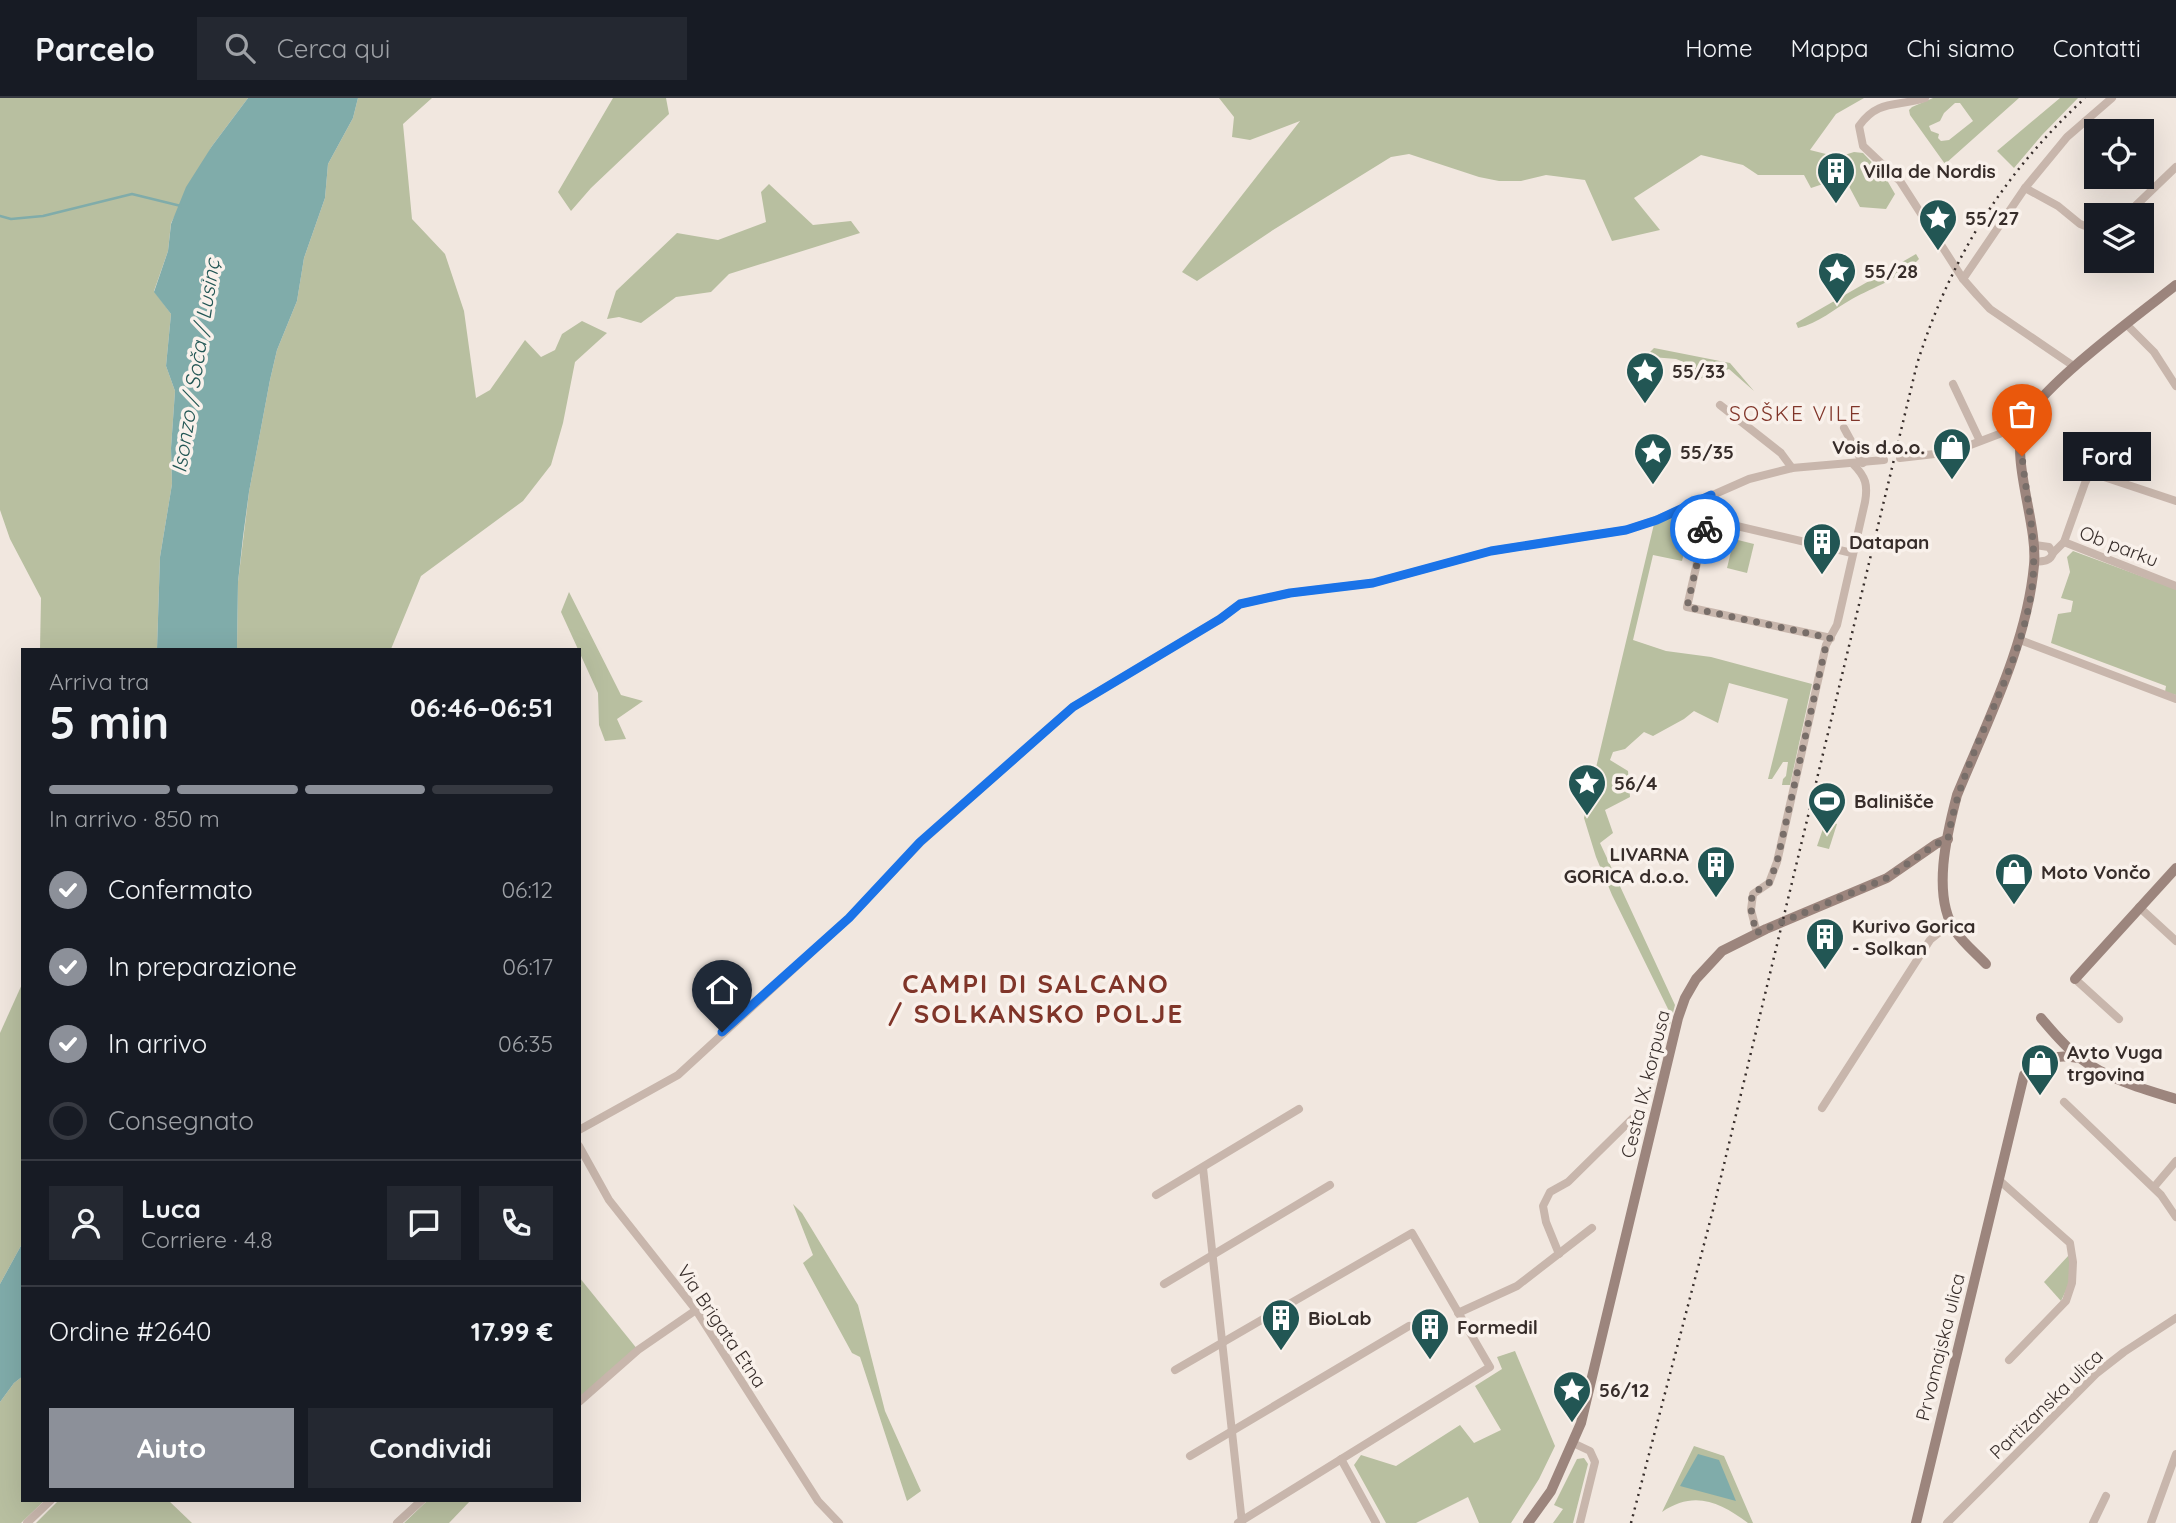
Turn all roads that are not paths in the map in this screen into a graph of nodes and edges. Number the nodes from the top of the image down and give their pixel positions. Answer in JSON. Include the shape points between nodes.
{"nodes":[{"id":1,"x":1925,"y":98,"type":"edge"},
{"id":2,"x":2112,"y":98,"type":"edge"},
{"id":3,"x":2176,"y":167,"type":"edge"},
{"id":4,"x":2025,"y":188,"type":"junction"},
{"id":5,"x":2138,"y":203,"type":"edge"},
{"id":6,"x":2084,"y":226,"type":"edge"},
{"id":7,"x":1963,"y":279,"type":"junction"},
{"id":8,"x":2176,"y":285,"type":"edge"},
{"id":9,"x":2127,"y":325,"type":"junction"},
{"id":10,"x":2074,"y":367,"type":"junction"},
{"id":11,"x":1953,"y":384,"type":"dead end"},
{"id":12,"x":2176,"y":386,"type":"edge"},
{"id":13,"x":1720,"y":405,"type":"dead end"},
{"id":14,"x":2024,"y":425,"type":"junction"},
{"id":15,"x":1844,"y":428,"type":"dead end"},
{"id":16,"x":1980,"y":441,"type":"junction"},
{"id":17,"x":1900,"y":458,"type":"dead end"},
{"id":18,"x":1884,"y":460,"type":"dead end"},
{"id":19,"x":1863,"y":463,"type":"junction"},
{"id":20,"x":1853,"y":464,"type":"junction"},
{"id":21,"x":1792,"y":468,"type":"junction"},
{"id":22,"x":1711,"y":495,"type":"junction"},
{"id":23,"x":2176,"y":501,"type":"edge"},
{"id":24,"x":1707,"y":519,"type":"junction"},
{"id":25,"x":2064,"y":542,"type":"junction"},
{"id":26,"x":2035,"y":545,"type":"junction"},
{"id":27,"x":1852,"y":553,"type":"junction"},
{"id":28,"x":2053,"y":553,"type":"junction"},
{"id":29,"x":2035,"y":562,"type":"junction"},
{"id":30,"x":2176,"y":586,"type":"edge"},
{"id":31,"x":1830,"y":638,"type":"junction"},
{"id":32,"x":2020,"y":640,"type":"junction"},
{"id":33,"x":2176,"y":699,"type":"edge"},
{"id":34,"x":1948,"y":839,"type":"junction"},
{"id":35,"x":2176,"y":868,"type":"edge"},
{"id":36,"x":2139,"y":906,"type":"junction"},
{"id":37,"x":1951,"y":923,"type":"junction"},
{"id":38,"x":1756,"y":933,"type":"junction"},
{"id":39,"x":2176,"y":942,"type":"edge"},
{"id":40,"x":1986,"y":964,"type":"dead end"},
{"id":41,"x":2075,"y":979,"type":"joint"},
{"id":42,"x":2041,"y":1018,"type":"dead end"},
{"id":43,"x":2119,"y":1019,"type":"dead end"},
{"id":44,"x":2079,"y":1058,"type":"junction"},
{"id":45,"x":2176,"y":1099,"type":"edge"},
{"id":46,"x":2064,"y":1102,"type":"dead end"},
{"id":47,"x":1822,"y":1108,"type":"dead end"},
{"id":48,"x":1299,"y":1109,"type":"dead end"},
{"id":49,"x":1637,"y":1114,"type":"dead end"},
{"id":50,"x":581,"y":1129,"type":"edge"},
{"id":51,"x":581,"y":1150,"type":"edge"},
{"id":52,"x":2176,"y":1161,"type":"edge"},
{"id":53,"x":1203,"y":1168,"type":"junction"},
{"id":54,"x":1999,"y":1181,"type":"junction"},
{"id":55,"x":1330,"y":1185,"type":"dead end"},
{"id":56,"x":2154,"y":1187,"type":"junction"},
{"id":57,"x":1156,"y":1195,"type":"dead end"},
{"id":58,"x":2176,"y":1217,"type":"edge"},
{"id":59,"x":1592,"y":1228,"type":"dead end"},
{"id":60,"x":1559,"y":1254,"type":"junction"},
{"id":61,"x":1214,"y":1255,"type":"junction"},
{"id":62,"x":1164,"y":1284,"type":"dead end"},
{"id":63,"x":696,"y":1310,"type":"junction"},
{"id":64,"x":1458,"y":1313,"type":"junction"},
{"id":65,"x":2176,"y":1318,"type":"edge"},
{"id":66,"x":1409,"y":1326,"type":"dead end"},
{"id":67,"x":1223,"y":1341,"type":"junction"},
{"id":68,"x":2009,"y":1360,"type":"dead end"},
{"id":69,"x":1175,"y":1370,"type":"dead end"},
{"id":70,"x":581,"y":1400,"type":"edge"},
{"id":71,"x":1233,"y":1430,"type":"junction"},
{"id":72,"x":1573,"y":1443,"type":"junction"},
{"id":73,"x":2176,"y":1454,"type":"edge"},
{"id":74,"x":1190,"y":1456,"type":"dead end"},
{"id":75,"x":1341,"y":1459,"type":"junction"},
{"id":76,"x":2106,"y":1496,"type":"dead end"},
{"id":77,"x":49,"y":1502,"type":"edge"},
{"id":78,"x":420,"y":1502,"type":"edge"},
{"id":79,"x":1241,"y":1522,"type":"edge"},
{"id":80,"x":27,"y":1523,"type":"edge"},
{"id":81,"x":397,"y":1523,"type":"edge"},
{"id":82,"x":839,"y":1523,"type":"edge"},
{"id":83,"x":1376,"y":1523,"type":"edge"},
{"id":84,"x":1528,"y":1523,"type":"edge"},
{"id":85,"x":1580,"y":1523,"type":"edge"},
{"id":86,"x":1916,"y":1523,"type":"edge"},
{"id":87,"x":1947,"y":1523,"type":"edge"},
{"id":88,"x":2092,"y":1523,"type":"edge"},
{"id":89,"x":2151,"y":1523,"type":"edge"}],
"edges":[{"from":1,"to":7,"type":"street","via":[[1883,106],[1868,114],[1859,126],[1860,138],[1870,155],[1900,181]]},
{"from":2,"to":4,"type":"street","via":[[2067,137]]},
{"from":3,"to":5,"type":"street"},
{"from":4,"to":6,"type":"street"},
{"from":4,"to":7,"type":"street"},
{"from":7,"to":10,"type":"street","via":[[1990,309]]},
{"from":8,"to":9,"type":"main road"},
{"from":9,"to":10,"type":"main road"},
{"from":9,"to":12,"type":"street","via":[[2154,352]]},
{"from":10,"to":14,"type":"main road","via":[[2032,409]]},
{"from":11,"to":16,"type":"street"},
{"from":13,"to":21,"type":"street","via":[[1781,453]]},
{"from":14,"to":16,"type":"street"},
{"from":14,"to":26,"type":"main road","via":[[2022,456]]},
{"from":15,"to":19,"type":"street"},
{"from":16,"to":17,"type":"street","via":[[1952,452]]},
{"from":18,"to":19,"type":"street"},
{"from":19,"to":20,"type":"street"},
{"from":20,"to":21,"type":"street"},
{"from":20,"to":27,"type":"street","via":[[1868,486]]},
{"from":21,"to":22,"type":"street"},
{"from":22,"to":24,"type":"street"},
{"from":22,"to":50,"type":"street","via":[[1626,530],[1491,551],[1373,583],[1240,604],[1073,707],[920,842],[849,918],[678,1075]]},
{"from":23,"to":25,"type":"street","via":[[2095,474],[2085,483]]},
{"from":24,"to":27,"type":"street"},
{"from":24,"to":31,"type":"street","via":[[1687,607]]},
{"from":25,"to":28,"type":"street","name":"Ob parku"},
{"from":25,"to":30,"type":"street","name":"Ob parku"},
{"from":26,"to":28,"type":"street","via":[[2049,547]]},
{"from":26,"to":29,"type":"main road"},
{"from":27,"to":31,"type":"street","via":[[1837,625]]},
{"from":28,"to":29,"type":"street","name":"Ob parku","via":[[2045,561]]},
{"from":29,"to":32,"type":"main road"},
{"from":31,"to":38,"type":"street","via":[[1777,862],[1769,883],[1752,894]]},
{"from":32,"to":33,"type":"street"},
{"from":32,"to":34,"type":"main road","via":[[1957,795]]},
{"from":34,"to":37,"type":"main road","via":[[1943,868]]},
{"from":34,"to":38,"type":"main road","name":"Cesta IX. korpusa","via":[[1887,878]]},
{"from":35,"to":36,"type":"main road"},
{"from":36,"to":39,"type":"street"},
{"from":36,"to":41,"type":"main road"},
{"from":37,"to":40,"type":"main road"},
{"from":37,"to":47,"type":"street","via":[[1930,940]]},
{"from":38,"to":72,"type":"main road","name":"Cesta IX. korpusa","via":[[1722,951],[1702,970],[1685,998]]},
{"from":41,"to":43,"type":"street"},
{"from":42,"to":44,"type":"main road"},
{"from":44,"to":45,"type":"main road","via":[[2134,1086]]},
{"from":44,"to":54,"type":"main road","name":"Prvomajska ulica","via":[[2052,1057],[2024,1076]]},
{"from":46,"to":56,"type":"street"},
{"from":48,"to":53,"type":"street"},
{"from":49,"to":60,"type":"street","via":[[1567,1182],[1550,1192],[1543,1206]]},
{"from":51,"to":63,"type":"street","name":"Via Brigata Etna","via":[[609,1200]]},
{"from":52,"to":56,"type":"street"},
{"from":53,"to":57,"type":"street"},
{"from":53,"to":61,"type":"street"},
{"from":54,"to":68,"type":"street","via":[[2061,1234],[2073,1252],[2066,1301]]},
{"from":54,"to":86,"type":"main road","name":"Prvomajska ulica"},
{"from":55,"to":61,"type":"street"},
{"from":56,"to":58,"type":"street"},
{"from":59,"to":60,"type":"street"},
{"from":60,"to":64,"type":"street","via":[[1517,1286]]},
{"from":61,"to":62,"type":"street"},
{"from":61,"to":67,"type":"street"},
{"from":63,"to":70,"type":"street","via":[[638,1350]]},
{"from":63,"to":82,"type":"street","name":"Via Brigata Etna","via":[[818,1501]]},
{"from":64,"to":67,"type":"street","via":[[1412,1233]]},
{"from":64,"to":75,"type":"street","via":[[1490,1367]]},
{"from":65,"to":87,"type":"street","name":"Partizanska ulica","via":[[2096,1373]]},
{"from":66,"to":71,"type":"street"},
{"from":67,"to":69,"type":"street"},
{"from":67,"to":71,"type":"street"},
{"from":71,"to":74,"type":"street"},
{"from":71,"to":79,"type":"street"},
{"from":72,"to":84,"type":"main road","name":"Cesta IX. korpusa","via":[[1551,1491]]},
{"from":72,"to":85,"type":"street","via":[[1590,1451],[1595,1462]]},
{"from":73,"to":89,"type":"street"},
{"from":75,"to":79,"type":"street"},
{"from":75,"to":83,"type":"street"},
{"from":76,"to":88,"type":"street"},
{"from":77,"to":80,"type":"street"},
{"from":78,"to":81,"type":"street"}]}
